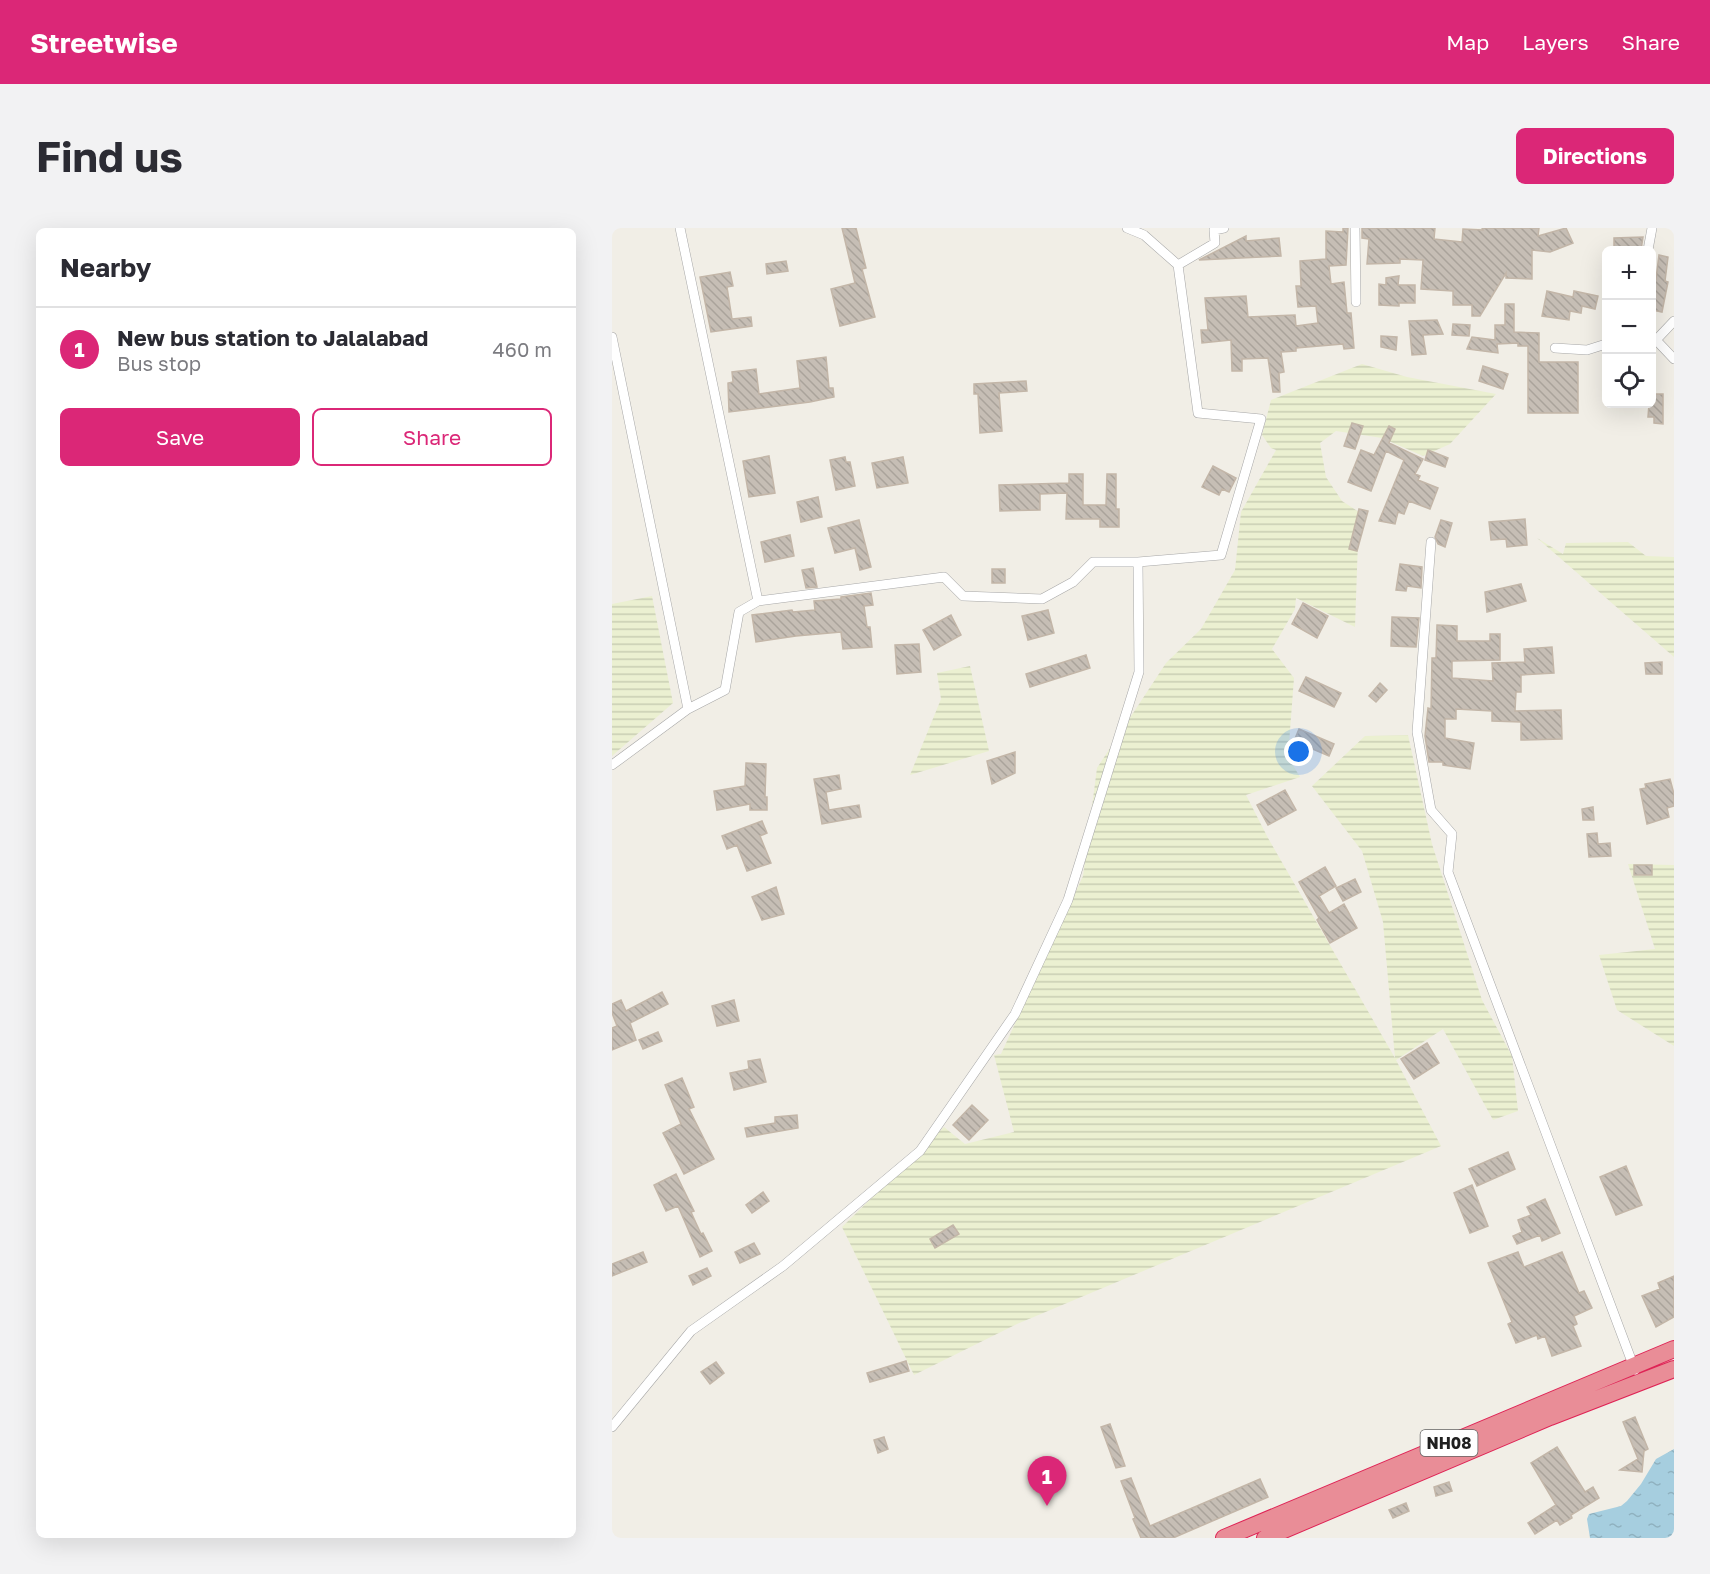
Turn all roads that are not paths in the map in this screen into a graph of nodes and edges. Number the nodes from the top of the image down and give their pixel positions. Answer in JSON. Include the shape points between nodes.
{"nodes":[{"id":1,"x":680,"y":228,"type":"edge"},
{"id":2,"x":1127,"y":228,"type":"edge"},
{"id":3,"x":1224,"y":228,"type":"edge"},
{"id":4,"x":1355,"y":228,"type":"edge"},
{"id":5,"x":1652,"y":228,"type":"edge"},
{"id":6,"x":1213,"y":229,"type":"edge"},
{"id":7,"x":1649,"y":246,"type":"edge"},
{"id":8,"x":1178,"y":265,"type":"junction"},
{"id":9,"x":1356,"y":302,"type":"dead end"},
{"id":10,"x":1674,"y":321,"type":"edge"},
{"id":11,"x":612,"y":337,"type":"edge"},
{"id":12,"x":1656,"y":337,"type":"edge"},
{"id":13,"x":1656,"y":341,"type":"edge"},
{"id":14,"x":1602,"y":345,"type":"edge"},
{"id":15,"x":1555,"y":348,"type":"dead end"},
{"id":16,"x":1674,"y":359,"type":"edge"},
{"id":17,"x":1431,"y":542,"type":"dead end"},
{"id":18,"x":1138,"y":562,"type":"junction"},
{"id":19,"x":759,"y":601,"type":"junction"},
{"id":20,"x":688,"y":709,"type":"junction"},
{"id":21,"x":612,"y":765,"type":"edge"},
{"id":22,"x":1674,"y":1349,"type":"edge"},
{"id":23,"x":1633,"y":1366,"type":"junction"},
{"id":24,"x":1674,"y":1368,"type":"edge"},
{"id":25,"x":1641,"y":1383,"type":"junction"},
{"id":26,"x":612,"y":1427,"type":"edge"},
{"id":27,"x":1359,"y":1489,"type":"junction"},
{"id":28,"x":1224,"y":1538,"type":"edge"},
{"id":29,"x":1265,"y":1538,"type":"edge"}],
"edges":[{"from":1,"to":19,"type":"street"},
{"from":2,"to":8,"type":"street","via":[[1144,235]]},
{"from":3,"to":6,"type":"street"},
{"from":4,"to":9,"type":"street"},
{"from":5,"to":7,"type":"street"},
{"from":6,"to":8,"type":"street","via":[[1215,243]]},
{"from":8,"to":18,"type":"street","via":[[1198,412],[1261,419],[1221,555]]},
{"from":10,"to":12,"type":"street"},
{"from":11,"to":20,"type":"street"},
{"from":13,"to":16,"type":"street"},
{"from":14,"to":15,"type":"street","via":[[1587,350]]},
{"from":17,"to":23,"type":"street","via":[[1417,732],[1431,810],[1452,834],[1448,872]]},
{"from":18,"to":19,"type":"street","via":[[1093,562],[1073,582],[1042,599],[963,596],[944,578]]},
{"from":18,"to":26,"type":"street","via":[[1139,672],[1068,900],[1015,1014],[920,1150],[783,1266],[691,1330]]},
{"from":19,"to":20,"type":"street","via":[[739,612],[725,690]]},
{"from":20,"to":21,"type":"street"},
{"from":22,"to":23,"type":"highway","number":"NH08"},
{"from":23,"to":25,"type":"street"},
{"from":23,"to":27,"type":"highway","number":"NH08"},
{"from":24,"to":25,"type":"highway","number":"NH08"},
{"from":25,"to":27,"type":"highway","number":"NH08"},
{"from":27,"to":28,"type":"highway","number":"NH08"},
{"from":27,"to":29,"type":"highway","number":"NH08"}]}
